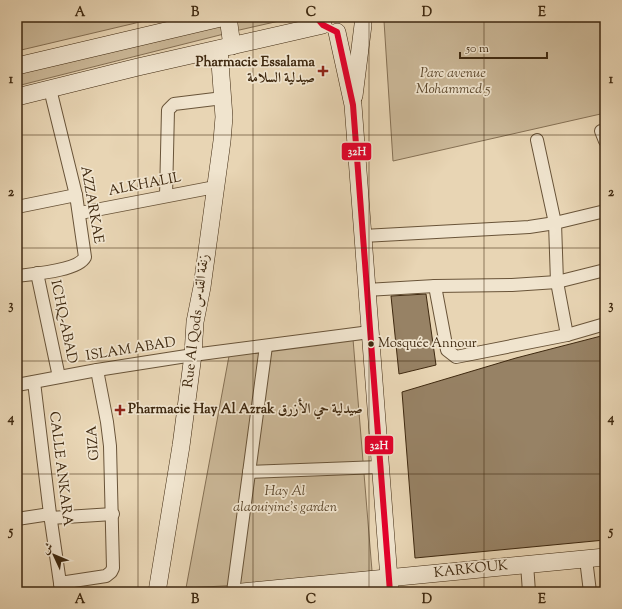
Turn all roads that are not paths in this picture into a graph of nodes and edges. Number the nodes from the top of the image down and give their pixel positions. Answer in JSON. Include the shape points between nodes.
{"nodes":[{"id":1,"x":226,"y":17,"type":"edge"},
{"id":2,"x":366,"y":21,"type":"edge"},
{"id":3,"x":325,"y":25,"type":"edge"},
{"id":4,"x":225,"y":47,"type":"junction"},
{"id":5,"x":17,"y":66,"type":"edge"},
{"id":6,"x":50,"y":89,"type":"junction"},
{"id":7,"x":17,"y":96,"type":"edge"},
{"id":8,"x":223,"y":98,"type":"junction"},
{"id":9,"x":353,"y":105,"type":"junction"},
{"id":10,"x":537,"y":140,"type":"dead end"},
{"id":11,"x":215,"y":187,"type":"junction"},
{"id":12,"x":76,"y":195,"type":"junction"},
{"id":13,"x":166,"y":196,"type":"junction"},
{"id":14,"x":17,"y":207,"type":"edge"},
{"id":15,"x":605,"y":211,"type":"edge"},
{"id":16,"x":80,"y":213,"type":"junction"},
{"id":17,"x":555,"y":223,"type":"junction"},
{"id":18,"x":363,"y":236,"type":"junction"},
{"id":19,"x":605,"y":270,"type":"edge"},
{"id":20,"x":37,"y":273,"type":"junction"},
{"id":21,"x":17,"y":276,"type":"edge"},
{"id":22,"x":557,"y":282,"type":"junction"},
{"id":23,"x":435,"y":286,"type":"junction"},
{"id":24,"x":366,"y":290,"type":"junction"},
{"id":25,"x":605,"y":324,"type":"edge"},
{"id":26,"x":370,"y":332,"type":"junction"},
{"id":27,"x":567,"y":335,"type":"junction"},
{"id":28,"x":266,"y":346,"type":"junction"},
{"id":29,"x":193,"y":355,"type":"junction"},
{"id":30,"x":97,"y":370,"type":"junction"},
{"id":31,"x":59,"y":377,"type":"junction"},
{"id":32,"x":34,"y":382,"type":"junction"},
{"id":33,"x":17,"y":385,"type":"edge"},
{"id":34,"x":380,"y":467,"type":"junction"},
{"id":35,"x":249,"y":472,"type":"junction"},
{"id":36,"x":113,"y":514,"type":"junction"},
{"id":37,"x":50,"y":516,"type":"junction"},
{"id":38,"x":17,"y":519,"type":"edge"},
{"id":39,"x":605,"y":557,"type":"edge"},
{"id":40,"x":586,"y":559,"type":"junction"},
{"id":41,"x":527,"y":564,"type":"junction"},
{"id":42,"x":390,"y":585,"type":"edge"},
{"id":43,"x":61,"y":588,"type":"edge"},
{"id":44,"x":157,"y":592,"type":"edge"},
{"id":45,"x":233,"y":592,"type":"edge"},
{"id":46,"x":242,"y":592,"type":"edge"},
{"id":47,"x":529,"y":592,"type":"edge"},
{"id":48,"x":590,"y":592,"type":"edge"}],
"edges":[{"from":1,"to":4,"type":"main road","name":"Rue Al Qods زنقة القدس"},
{"from":1,"to":5,"type":"main road"},
{"from":2,"to":3,"type":"main road","via":[[346,32]]},
{"from":2,"to":9,"type":"main road"},
{"from":3,"to":4,"type":"main road"},
{"from":3,"to":9,"type":"main road"},
{"from":4,"to":6,"type":"main road"},
{"from":4,"to":8,"type":"main road","name":"Rue Al Qods زنقة القدس"},
{"from":6,"to":7,"type":"main road"},
{"from":6,"to":12,"type":"street","name":"AZZARKAE"},
{"from":8,"to":11,"type":"main road","name":"Rue Al Qods زنقة القدس","via":[[224,117]]},
{"from":8,"to":13,"type":"street","via":[[174,104],[168,110]]},
{"from":9,"to":18,"type":"main road"},
{"from":10,"to":17,"type":"street"},
{"from":11,"to":13,"type":"street","name":"ALKHALIL"},
{"from":11,"to":29,"type":"main road","name":"Rue Al Qods زنقة القدس","via":[[195,322]]},
{"from":12,"to":14,"type":"street"},
{"from":12,"to":16,"type":"street","name":"AZZARKAE"},
{"from":13,"to":16,"type":"street","name":"ALKHALIL"},
{"from":15,"to":17,"type":"street"},
{"from":16,"to":20,"type":"street","name":"AZZARKAE","via":[[84,259],[72,266]]},
{"from":17,"to":18,"type":"street"},
{"from":17,"to":22,"type":"street"},
{"from":18,"to":24,"type":"main road"},
{"from":19,"to":22,"type":"street"},
{"from":20,"to":21,"type":"street","name":"AZZARKAE"},
{"from":20,"to":31,"type":"street","name":"ICHQ-ABAD"},
{"from":22,"to":23,"type":"street"},
{"from":22,"to":27,"type":"street"},
{"from":23,"to":24,"type":"street"},
{"from":23,"to":27,"type":"street","via":[[447,350],[452,356],[460,357]]},
{"from":24,"to":26,"type":"main road"},
{"from":25,"to":27,"type":"street"},
{"from":26,"to":28,"type":"street","name":"ISLAM ABAD"},
{"from":26,"to":34,"type":"main road"},
{"from":28,"to":29,"type":"street","name":"ISLAM ABAD"},
{"from":28,"to":35,"type":"street"},
{"from":29,"to":30,"type":"street","name":"ISLAM ABAD"},
{"from":29,"to":44,"type":"main road","name":"Rue Al Qods زنقة القدس"},
{"from":30,"to":31,"type":"street","name":"ISLAM ABAD"},
{"from":30,"to":36,"type":"street","name":"GIZA","via":[[108,422]]},
{"from":31,"to":32,"type":"street","name":"ISLAM ABAD"},
{"from":32,"to":33,"type":"street","name":"ISLAM ABAD"},
{"from":32,"to":37,"type":"street","name":"CALLE ANKARA"},
{"from":34,"to":35,"type":"street"},
{"from":34,"to":42,"type":"main road"},
{"from":35,"to":45,"type":"street"},
{"from":36,"to":37,"type":"street"},
{"from":36,"to":43,"type":"street","name":"GIZA","via":[[112,572],[106,576]]},
{"from":37,"to":38,"type":"street"},
{"from":37,"to":43,"type":"street","name":"CALLE ANKARA"},
{"from":39,"to":40,"type":"main road","name":"KARKOUK"},
{"from":40,"to":41,"type":"main road","name":"KARKOUK"},
{"from":40,"to":48,"type":"street"},
{"from":41,"to":42,"type":"main road","name":"KARKOUK"},
{"from":41,"to":47,"type":"street"},
{"from":42,"to":46,"type":"main road","name":"KARKOUK"}]}
